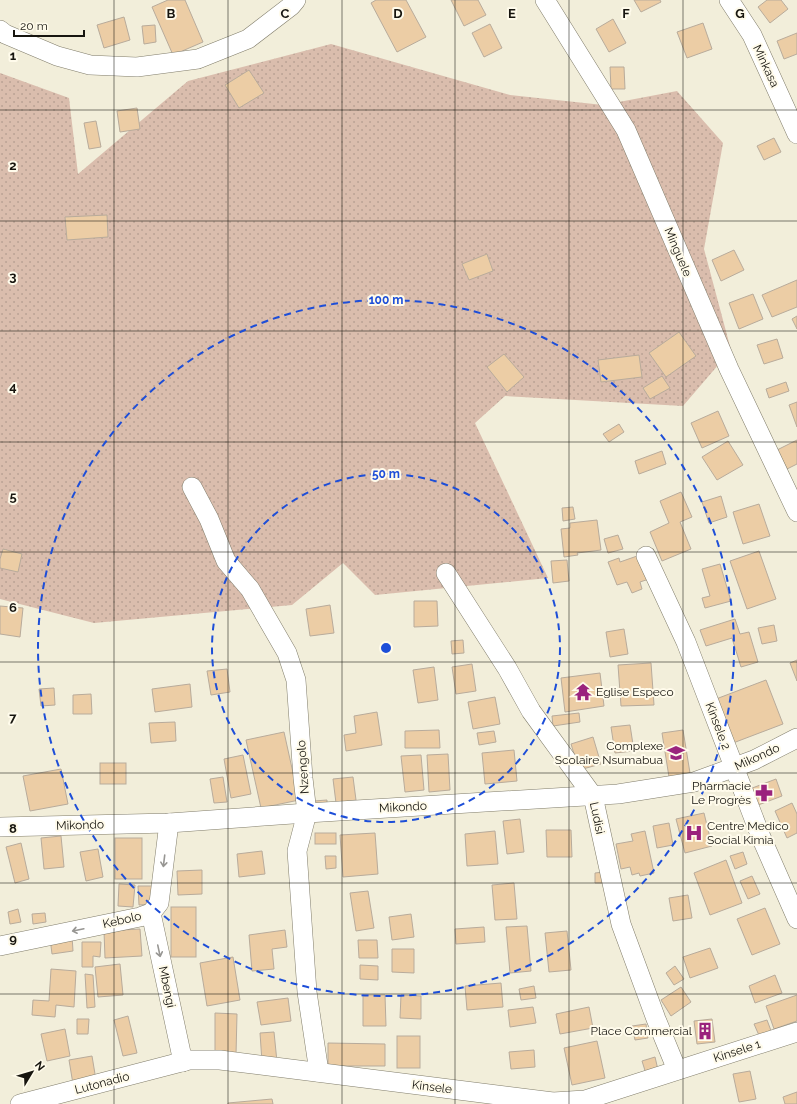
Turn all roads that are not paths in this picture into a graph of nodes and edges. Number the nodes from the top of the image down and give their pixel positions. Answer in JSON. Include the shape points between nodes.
{"nodes":[{"id":1,"x":296,"y":0,"type":"edge"},
{"id":2,"x":545,"y":0,"type":"edge"},
{"id":3,"x":729,"y":0,"type":"edge"},
{"id":4,"x":0,"y":30,"type":"edge"},
{"id":5,"x":797,"y":134,"type":"edge"},
{"id":6,"x":192,"y":487,"type":"dead end"},
{"id":7,"x":797,"y":512,"type":"edge"},
{"id":8,"x":646,"y":556,"type":"dead end"},
{"id":9,"x":446,"y":573,"type":"dead end"},
{"id":10,"x":797,"y":738,"type":"edge"},
{"id":11,"x":734,"y":768,"type":"junction"},
{"id":12,"x":593,"y":796,"type":"junction"},
{"id":13,"x":307,"y":813,"type":"junction"},
{"id":14,"x":169,"y":823,"type":"junction"},
{"id":15,"x":0,"y":827,"type":"edge"},
{"id":16,"x":151,"y":913,"type":"junction"},
{"id":17,"x":797,"y":919,"type":"edge"},
{"id":18,"x":0,"y":946,"type":"edge"},
{"id":19,"x":797,"y":1032,"type":"edge"},
{"id":20,"x":183,"y":1062,"type":"junction"},
{"id":21,"x":677,"y":1070,"type":"junction"},
{"id":22,"x":319,"y":1072,"type":"junction"},
{"id":23,"x":20,"y":1104,"type":"edge"}],
"edges":[{"from":1,"to":4,"type":"street","via":[[248,39],[198,59],[137,67],[90,65],[57,56]]},
{"from":2,"to":7,"type":"street","name":"Minguele","via":[[626,130],[729,369]]},
{"from":3,"to":5,"type":"street","name":"Minkasa","via":[[752,35]]},
{"from":6,"to":13,"type":"street","name":"Nzengolo","via":[[209,519],[226,561],[250,589],[287,653],[296,680]]},
{"from":8,"to":11,"type":"street","name":"Kinsele 2","via":[[686,642]]},
{"from":9,"to":12,"type":"street","name":"Ludisi","via":[[531,710]]},
{"from":10,"to":11,"type":"street","name":"Mikondo"},
{"from":11,"to":12,"type":"street","name":"Mikondo","via":[[694,782]]},
{"from":11,"to":17,"type":"street","name":"Kinsele 2"},
{"from":12,"to":13,"type":"street","name":"Mikondo"},
{"from":12,"to":21,"type":"street","name":"Ludisi","via":[[621,924]]},
{"from":13,"to":14,"type":"street","name":"Mikondo"},
{"from":13,"to":22,"type":"street","name":"Nzengolo","via":[[297,851],[307,992]]},
{"from":14,"to":15,"type":"street","name":"Mikondo"},
{"from":14,"to":16,"type":"street","name":"Kebolo","one_way":true,"via":[[159,903]]},
{"from":16,"to":18,"type":"street","name":"Kebolo","one_way":true},
{"from":16,"to":20,"type":"street","name":"Mbengi","one_way":true},
{"from":19,"to":21,"type":"street","name":"Kinsele 1"},
{"from":20,"to":22,"type":"street","name":"Kinsele","via":[[220,1060]]},
{"from":20,"to":23,"type":"street","name":"Lutonadio"},
{"from":21,"to":22,"type":"street","name":"Kinsele","via":[[585,1100],[554,1102]]}]}
